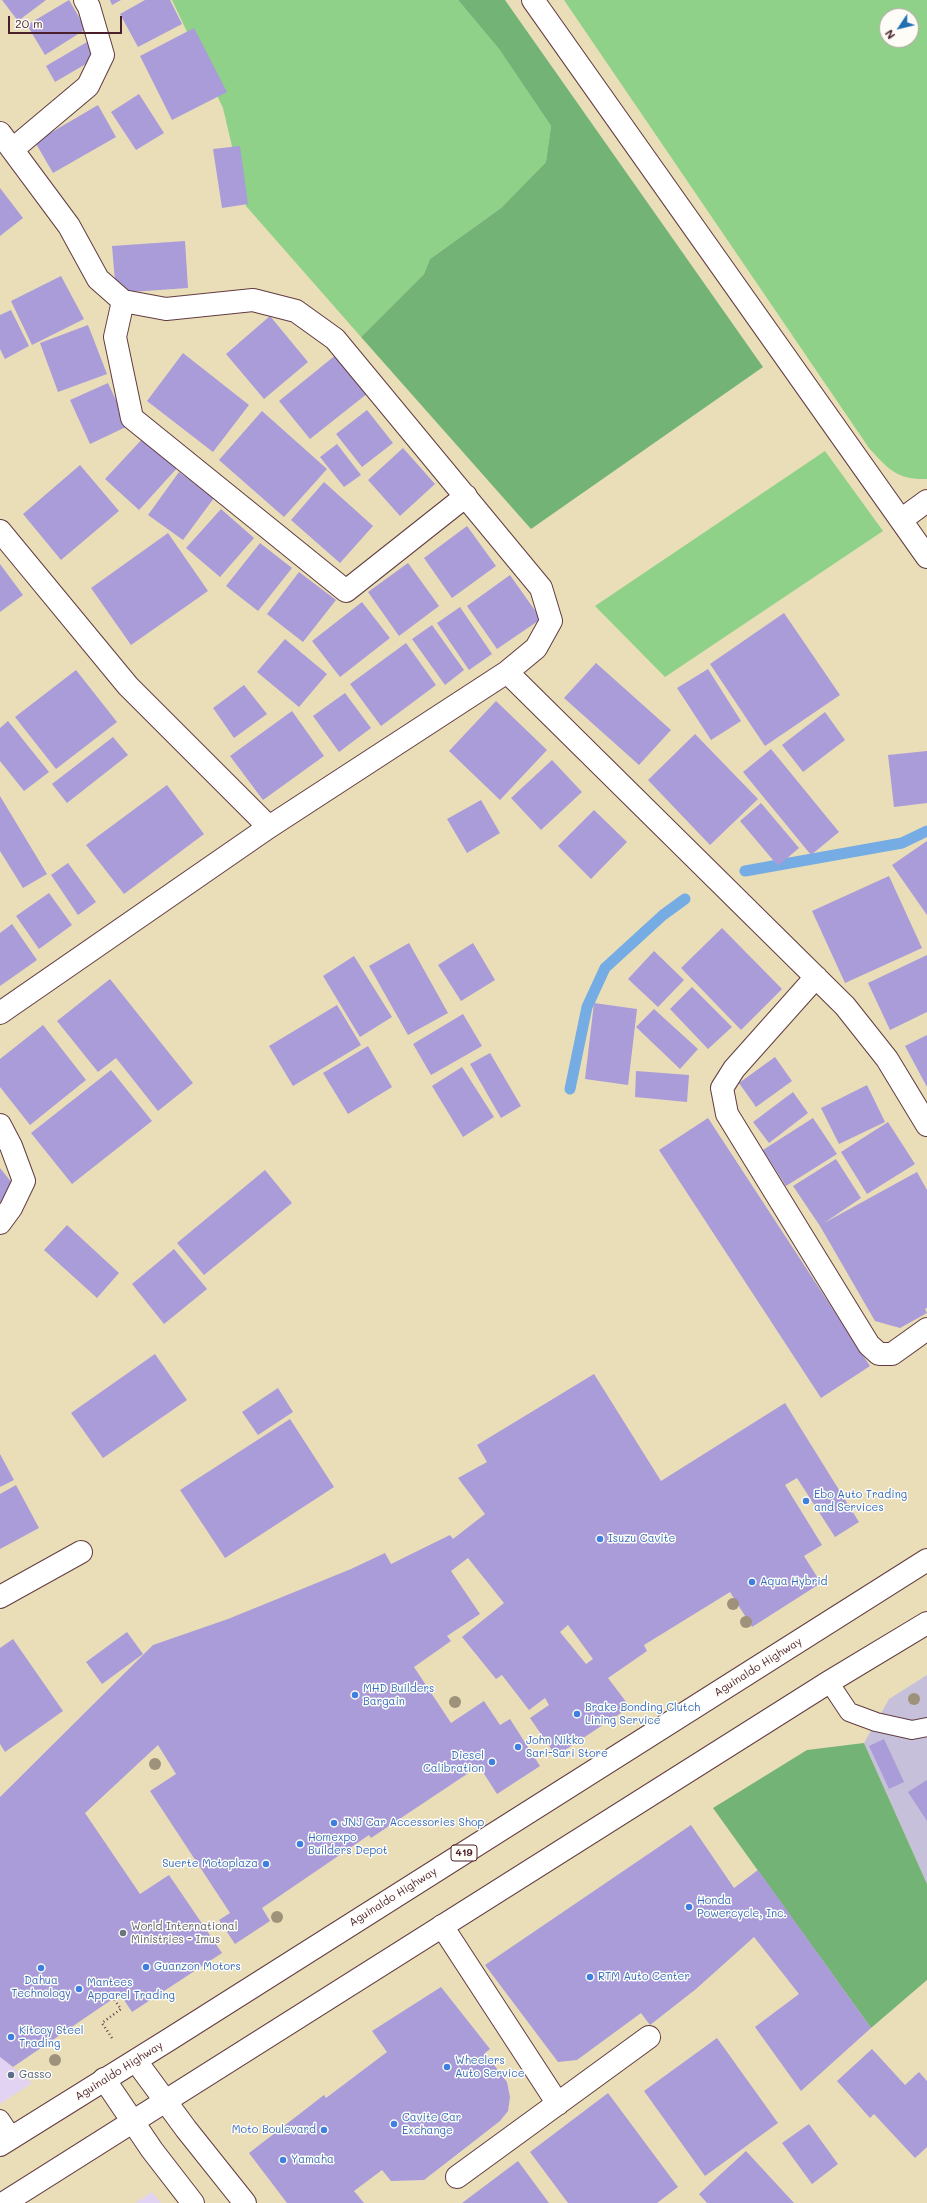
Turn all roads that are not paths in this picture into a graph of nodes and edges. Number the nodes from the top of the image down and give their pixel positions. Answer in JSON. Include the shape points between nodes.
{"nodes":[{"id":1,"x":85,"y":0,"type":"edge"},
{"id":2,"x":533,"y":0,"type":"edge"},
{"id":3,"x":6,"y":141,"type":"edge"},
{"id":4,"x":123,"y":301,"type":"junction"},
{"id":5,"x":466,"y":496,"type":"junction"},
{"id":6,"x":927,"y":501,"type":"edge"},
{"id":7,"x":901,"y":520,"type":"junction"},
{"id":8,"x":0,"y":531,"type":"edge"},
{"id":9,"x":927,"y":557,"type":"edge"},
{"id":10,"x":507,"y":672,"type":"junction"},
{"id":11,"x":269,"y":826,"type":"junction"},
{"id":12,"x":816,"y":977,"type":"junction"},
{"id":13,"x":0,"y":1013,"type":"edge"},
{"id":14,"x":0,"y":1125,"type":"edge"},
{"id":15,"x":927,"y":1125,"type":"edge"},
{"id":16,"x":0,"y":1223,"type":"edge"},
{"id":17,"x":927,"y":1329,"type":"edge"},
{"id":18,"x":81,"y":1552,"type":"dead end"},
{"id":19,"x":927,"y":1560,"type":"edge"},
{"id":20,"x":0,"y":1597,"type":"edge"},
{"id":21,"x":927,"y":1623,"type":"edge"},
{"id":22,"x":829,"y":1682,"type":"junction"},
{"id":23,"x":927,"y":1727,"type":"edge"},
{"id":24,"x":442,"y":1926,"type":"junction"},
{"id":25,"x":649,"y":2037,"type":"dead end"},
{"id":26,"x":136,"y":2060,"type":"junction"},
{"id":27,"x":104,"y":2079,"type":"junction"},
{"id":28,"x":166,"y":2102,"type":"junction"},
{"id":29,"x":558,"y":2104,"type":"junction"},
{"id":30,"x":0,"y":2119,"type":"edge"},
{"id":31,"x":133,"y":2122,"type":"junction"},
{"id":32,"x":6,"y":2141,"type":"edge"},
{"id":33,"x":457,"y":2178,"type":"dead end"},
{"id":34,"x":4,"y":2203,"type":"edge"},
{"id":35,"x":194,"y":2203,"type":"edge"},
{"id":36,"x":245,"y":2203,"type":"edge"}],
"edges":[{"from":1,"to":3,"type":"main road","via":[[103,55],[88,86]]},
{"from":2,"to":7,"type":"main road"},
{"from":3,"to":4,"type":"main road","via":[[69,226],[98,279]]},
{"from":4,"to":5,"type":"main road","via":[[166,309],[253,300],[296,310],[335,339]]},
{"from":4,"to":5,"type":"main road","via":[[115,336],[132,418],[346,590]]},
{"from":5,"to":10,"type":"main road","via":[[541,588],[551,621],[536,648]]},
{"from":6,"to":7,"type":"main road"},
{"from":7,"to":9,"type":"main road"},
{"from":8,"to":11,"type":"main road","via":[[128,686]]},
{"from":10,"to":11,"type":"main road"},
{"from":10,"to":12,"type":"main road"},
{"from":11,"to":13,"type":"main road"},
{"from":12,"to":15,"type":"main road","via":[[845,1006],[887,1059]]},
{"from":12,"to":17,"type":"main road","via":[[734,1069],[722,1088],[727,1114],[870,1345],[879,1354],[892,1354]]},
{"from":14,"to":16,"type":"main road","via":[[24,1181],[11,1208]]},
{"from":18,"to":20,"type":"main road"},
{"from":19,"to":26,"type":"main road","name":"Aguinaldo Highway","number":"419"},
{"from":21,"to":22,"type":"main road"},
{"from":22,"to":23,"type":"lane","via":[[849,1712],[876,1722],[912,1730]]},
{"from":22,"to":24,"type":"main road"},
{"from":24,"to":28,"type":"main road"},
{"from":24,"to":29,"type":"main road"},
{"from":25,"to":29,"type":"main road"},
{"from":26,"to":27,"type":"main road","name":"Aguinaldo Highway","number":"419"},
{"from":26,"to":28,"type":"main road"},
{"from":27,"to":31,"type":"main road"},
{"from":27,"to":32,"type":"main road","name":"Aguinaldo Highway","number":"419"},
{"from":28,"to":31,"type":"main road"},
{"from":28,"to":36,"type":"main road"},
{"from":29,"to":33,"type":"main road"},
{"from":30,"to":32,"type":"lane"},
{"from":31,"to":34,"type":"main road"},
{"from":31,"to":35,"type":"main road"}]}
